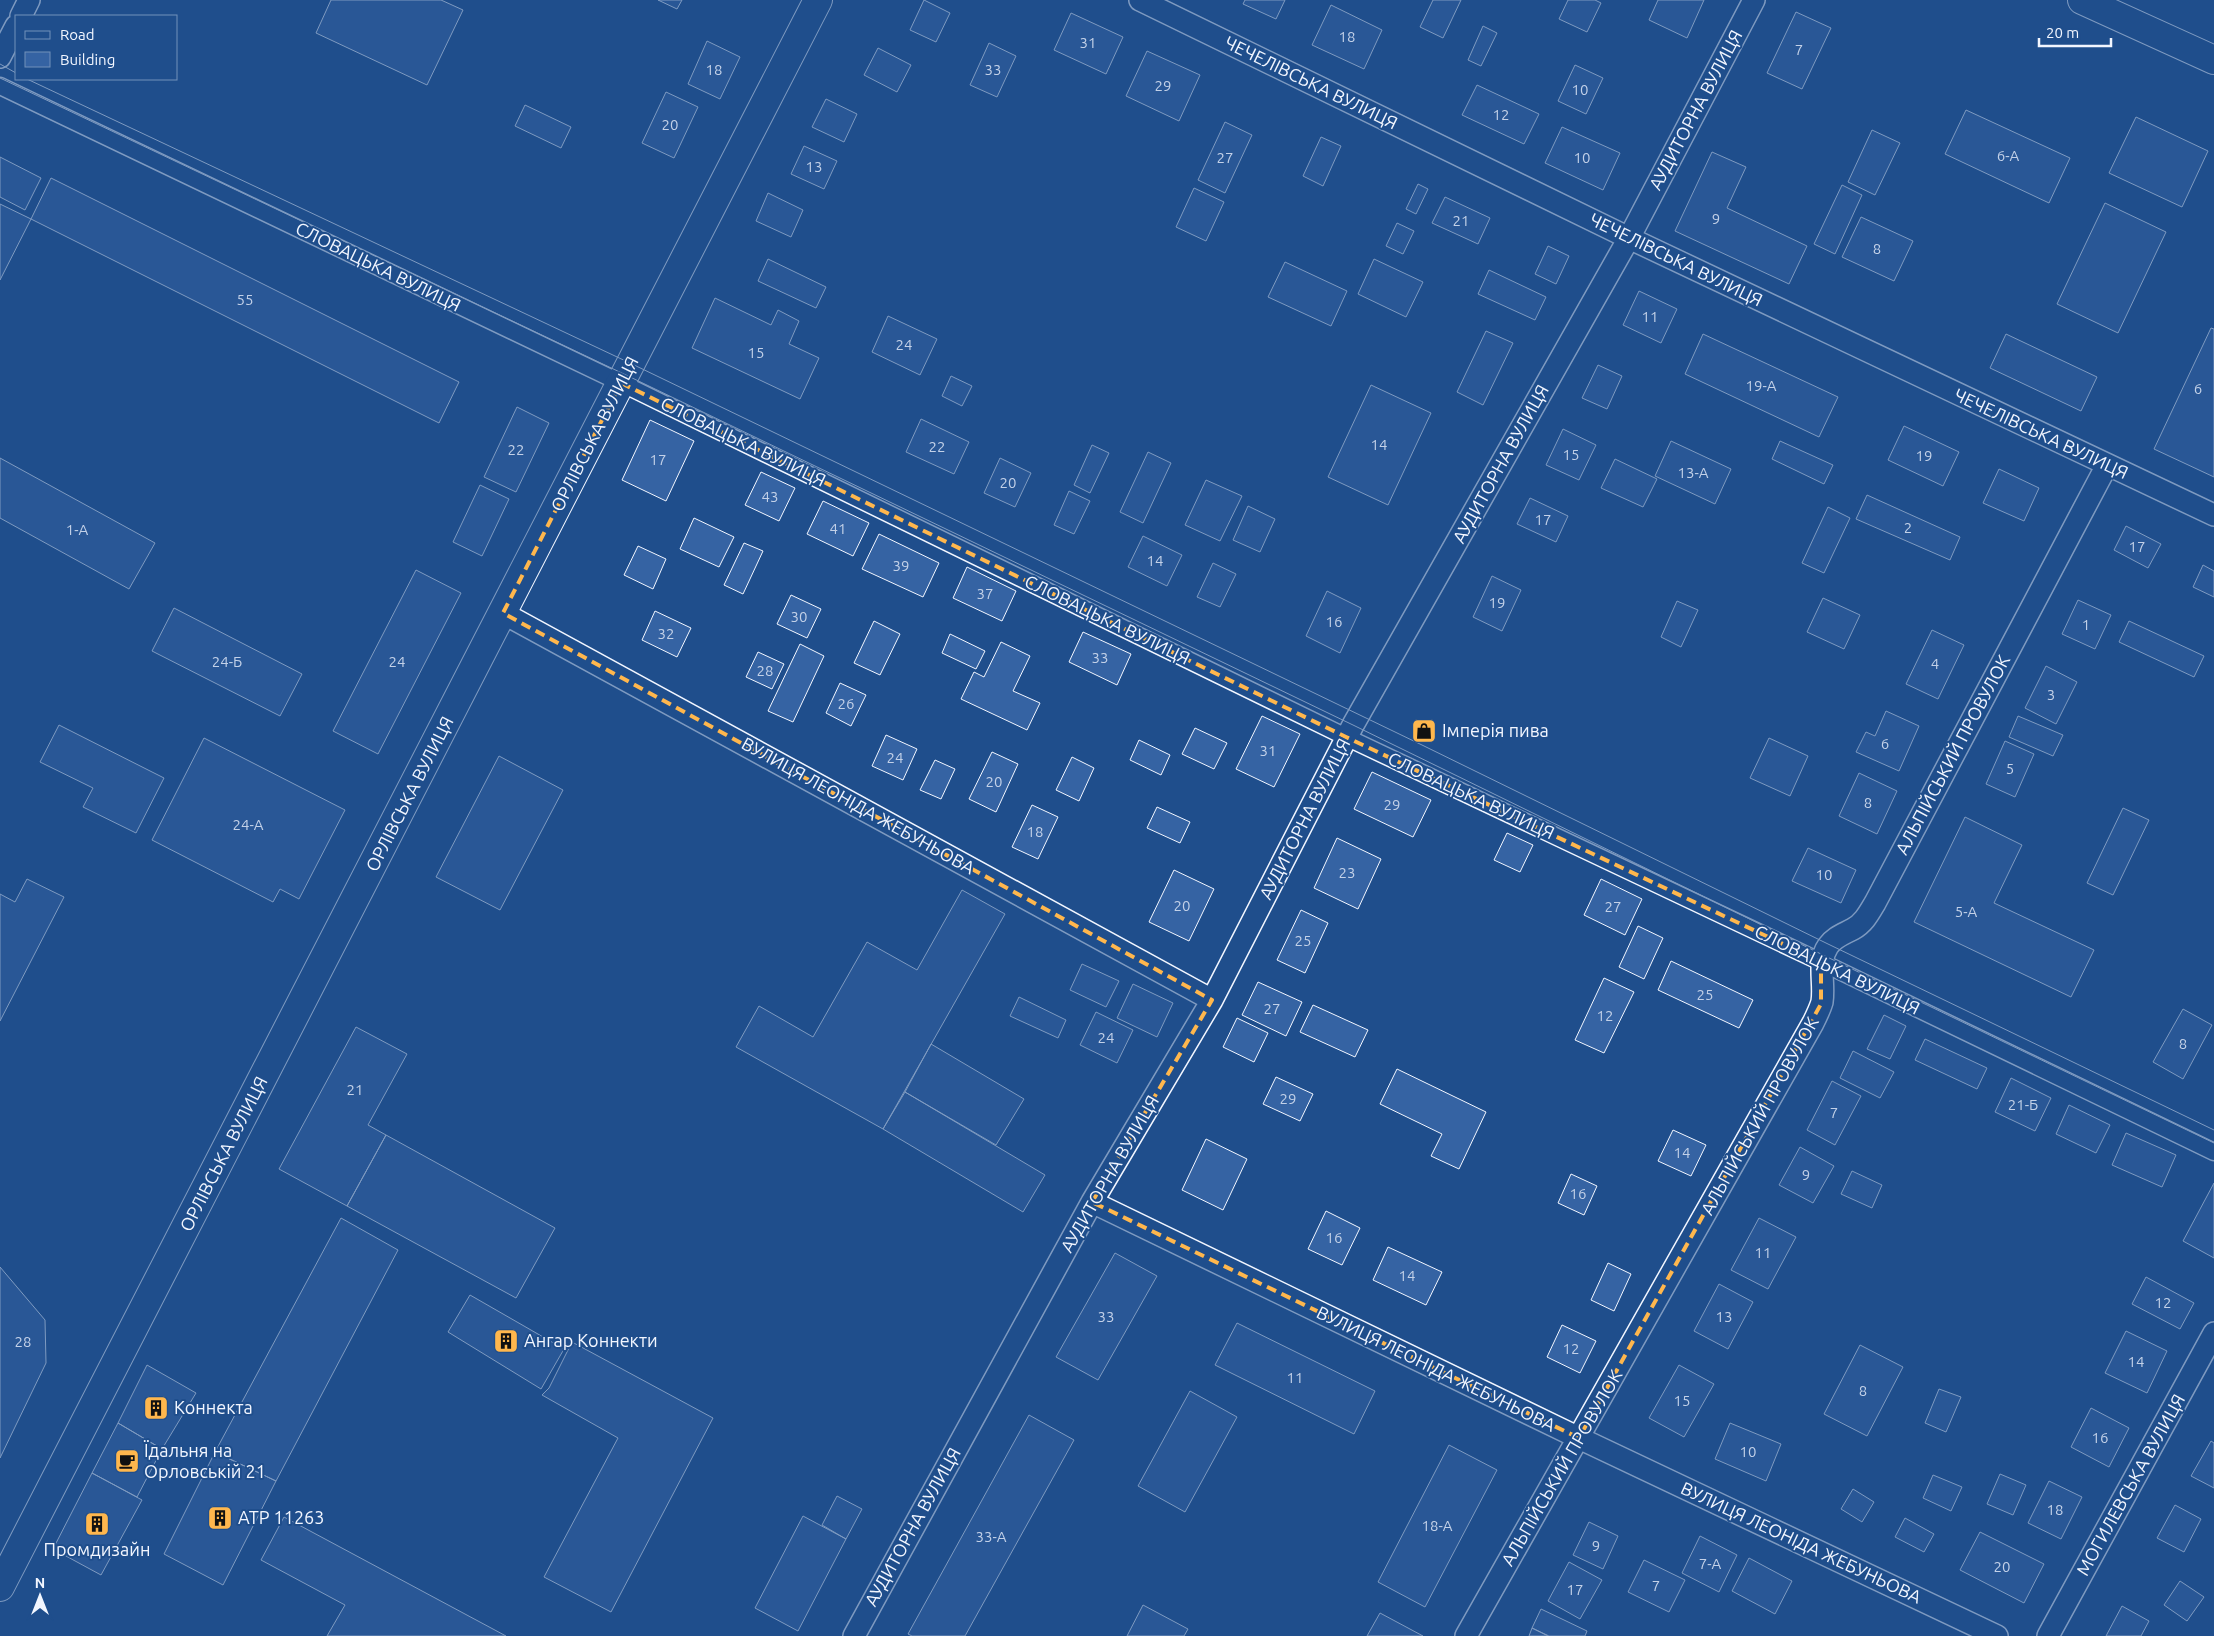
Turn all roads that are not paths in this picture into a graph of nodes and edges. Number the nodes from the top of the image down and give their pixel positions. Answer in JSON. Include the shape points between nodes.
{"nodes":[{"id":1,"x":29,"y":0,"type":"edge"},
{"id":2,"x":818,"y":0,"type":"edge"},
{"id":3,"x":1140,"y":0,"type":"edge"},
{"id":4,"x":1754,"y":0,"type":"edge"},
{"id":5,"x":2082,"y":0,"type":"edge"},
{"id":6,"x":22,"y":15,"type":"edge"},
{"id":7,"x":15,"y":28,"type":"edge"},
{"id":8,"x":2,"y":50,"type":"edge"},
{"id":9,"x":2214,"y":60,"type":"edge"},
{"id":10,"x":0,"y":86,"type":"edge"},
{"id":11,"x":1629,"y":238,"type":"junction"},
{"id":12,"x":621,"y":383,"type":"junction"},
{"id":13,"x":2106,"y":465,"type":"junction"},
{"id":14,"x":2214,"y":515,"type":"edge"},
{"id":15,"x":503,"y":613,"type":"junction"},
{"id":16,"x":1346,"y":737,"type":"junction"},
{"id":17,"x":1821,"y":962,"type":"junction"},
{"id":18,"x":1212,"y":1000,"type":"junction"},
{"id":19,"x":2214,"y":1152,"type":"edge"},
{"id":20,"x":1092,"y":1202,"type":"junction"},
{"id":21,"x":2214,"y":1333,"type":"edge"},
{"id":22,"x":1579,"y":1438,"type":"junction"},
{"id":23,"x":0,"y":1588,"type":"edge"},
{"id":24,"x":854,"y":1636,"type":"edge"},
{"id":25,"x":1466,"y":1636,"type":"edge"},
{"id":26,"x":1997,"y":1636,"type":"edge"},
{"id":27,"x":2048,"y":1636,"type":"edge"}],
"edges":[{"from":1,"to":6,"type":"street"},
{"from":2,"to":12,"type":"street","name":"ОРЛІВСЬКА ВУЛИЦЯ"},
{"from":3,"to":11,"type":"street","name":"ЧЕЧЕЛІВСЬКА ВУЛИЦЯ"},
{"from":4,"to":11,"type":"street","name":"АУДИТОРНА ВУЛИЦЯ"},
{"from":5,"to":9,"type":"street"},
{"from":7,"to":8,"type":"street"},
{"from":10,"to":12,"type":"street","name":"СЛОВАЦЬКА ВУЛИЦЯ"},
{"from":11,"to":13,"type":"street","name":"ЧЕЧЕЛІВСЬКА ВУЛИЦЯ"},
{"from":11,"to":16,"type":"street","name":"АУДИТОРНА ВУЛИЦЯ"},
{"from":12,"to":15,"type":"street","name":"ОРЛІВСЬКА ВУЛИЦЯ"},
{"from":12,"to":16,"type":"street","name":"СЛОВАЦЬКА ВУЛИЦЯ"},
{"from":13,"to":14,"type":"street","name":"ЧЕЧЕЛІВСЬКА ВУЛИЦЯ"},
{"from":13,"to":17,"type":"street","name":"АЛЬПІЙСЬКИЙ ПРОВУЛОК","via":[[1866,919],[1828,944]]},
{"from":15,"to":18,"type":"street","name":"ВУЛИЦЯ ЛЕОНІДА ЖЕБУНЬОВА"},
{"from":15,"to":23,"type":"street","name":"ОРЛІВСЬКА ВУЛИЦЯ"},
{"from":16,"to":17,"type":"street","name":"СЛОВАЦЬКА ВУЛИЦЯ"},
{"from":16,"to":18,"type":"street","name":"АУДИТОРНА ВУЛИЦЯ"},
{"from":17,"to":19,"type":"street","name":"СЛОВАЦЬКА ВУЛИЦЯ"},
{"from":17,"to":22,"type":"street","name":"АЛЬПІЙСЬКИЙ ПРОВУЛОК","via":[[1824,981],[1821,1004],[1813,1023]]},
{"from":18,"to":20,"type":"street","name":"АУДИТОРНА ВУЛИЦЯ"},
{"from":20,"to":22,"type":"street","name":"ВУЛИЦЯ ЛЕОНІДА ЖЕБУНЬОВА"},
{"from":20,"to":24,"type":"street","name":"АУДИТОРНА ВУЛИЦЯ"},
{"from":21,"to":27,"type":"street","name":"МОГИЛЕВСЬКА ВУЛИЦЯ"},
{"from":22,"to":25,"type":"street","name":"АЛЬПІЙСЬКИЙ ПРОВУЛОК"},
{"from":22,"to":26,"type":"street","name":"ВУЛИЦЯ ЛЕОНІДА ЖЕБУНЬОВА"}]}
